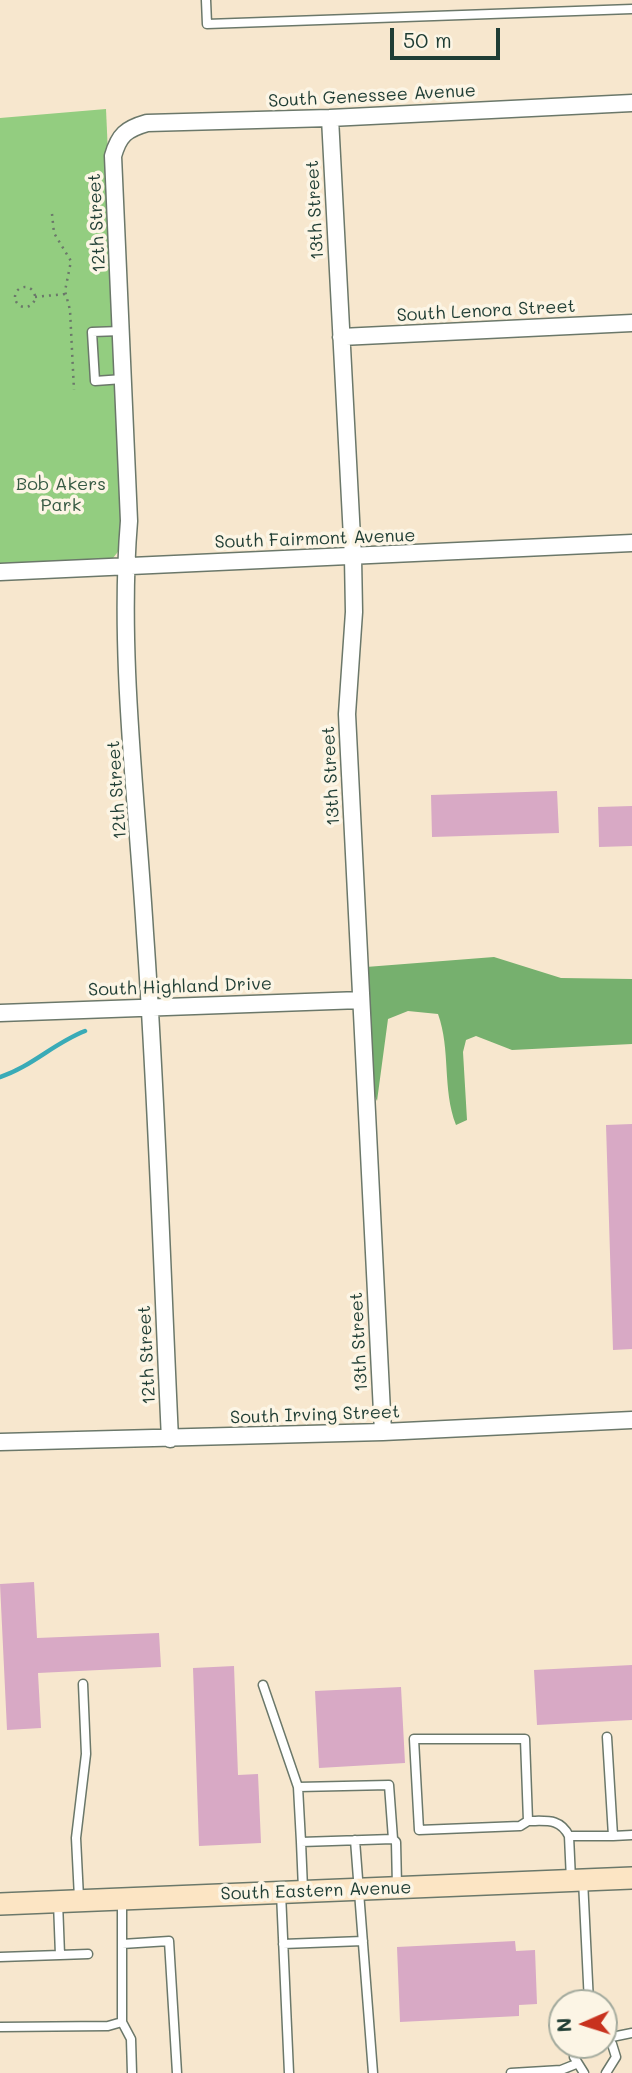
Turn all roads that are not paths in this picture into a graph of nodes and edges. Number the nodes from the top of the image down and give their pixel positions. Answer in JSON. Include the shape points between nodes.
{"nodes":[{"id":1,"x":206,"y":0,"type":"edge"},
{"id":2,"x":632,"y":9,"type":"edge"},
{"id":3,"x":632,"y":103,"type":"edge"},
{"id":4,"x":330,"y":118,"type":"junction"},
{"id":5,"x":118,"y":138,"type":"joint"},
{"id":6,"x":632,"y":323,"type":"edge"},
{"id":7,"x":121,"y":331,"type":"junction"},
{"id":8,"x":341,"y":337,"type":"junction"},
{"id":9,"x":123,"y":379,"type":"junction"},
{"id":10,"x":632,"y":543,"type":"edge"},
{"id":11,"x":353,"y":557,"type":"junction"},
{"id":12,"x":126,"y":565,"type":"junction"},
{"id":13,"x":0,"y":572,"type":"edge"},
{"id":14,"x":361,"y":1000,"type":"junction"},
{"id":15,"x":150,"y":1007,"type":"junction"},
{"id":16,"x":0,"y":1013,"type":"edge"},
{"id":17,"x":632,"y":1420,"type":"edge"},
{"id":18,"x":383,"y":1432,"type":"junction"},
{"id":19,"x":170,"y":1439,"type":"junction"},
{"id":20,"x":0,"y":1442,"type":"edge"},
{"id":21,"x":83,"y":1684,"type":"dead end"},
{"id":22,"x":263,"y":1685,"type":"dead end"},
{"id":23,"x":607,"y":1737,"type":"dead end"},
{"id":24,"x":298,"y":1787,"type":"junction"},
{"id":25,"x":528,"y":1821,"type":"junction"},
{"id":26,"x":632,"y":1835,"type":"edge"},
{"id":27,"x":569,"y":1836,"type":"junction"},
{"id":28,"x":612,"y":1836,"type":"junction"},
{"id":29,"x":393,"y":1839,"type":"junction"},
{"id":30,"x":355,"y":1840,"type":"junction"},
{"id":31,"x":301,"y":1842,"type":"junction"},
{"id":32,"x":632,"y":1878,"type":"edge"},
{"id":33,"x":577,"y":1880,"type":"junction"},
{"id":34,"x":397,"y":1888,"type":"junction"},
{"id":35,"x":360,"y":1889,"type":"junction"},
{"id":36,"x":281,"y":1892,"type":"junction"},
{"id":37,"x":303,"y":1892,"type":"junction"},
{"id":38,"x":122,"y":1899,"type":"junction"},
{"id":39,"x":68,"y":1901,"type":"junction"},
{"id":40,"x":0,"y":1904,"type":"edge"},
{"id":41,"x":363,"y":1941,"type":"junction"},
{"id":42,"x":122,"y":1944,"type":"junction"},
{"id":43,"x":283,"y":1944,"type":"junction"},
{"id":44,"x":88,"y":1954,"type":"dead end"},
{"id":45,"x":60,"y":1955,"type":"junction"},
{"id":46,"x":0,"y":1957,"type":"edge"},
{"id":47,"x":588,"y":1989,"type":"edge"},
{"id":48,"x":122,"y":2022,"type":"junction"},
{"id":49,"x":0,"y":2027,"type":"edge"},
{"id":50,"x":576,"y":2059,"type":"edge"},
{"id":51,"x":576,"y":2064,"type":"junction"},
{"id":52,"x":132,"y":2073,"type":"edge"},
{"id":53,"x":177,"y":2073,"type":"edge"},
{"id":54,"x":289,"y":2073,"type":"edge"},
{"id":55,"x":373,"y":2073,"type":"edge"},
{"id":56,"x":511,"y":2073,"type":"edge"},
{"id":57,"x":584,"y":2073,"type":"edge"}],
"edges":[{"from":1,"to":2,"type":"lane","via":[[207,24]]},
{"from":3,"to":4,"type":"street","name":"South Genessee Avenue"},
{"from":4,"to":5,"type":"street","name":"South Genessee Avenue","via":[[147,123]]},
{"from":4,"to":8,"type":"street","name":"13th Street"},
{"from":5,"to":7,"type":"street","name":"12th Street","via":[[113,156]]},
{"from":6,"to":8,"type":"street","name":"South Lenora Street"},
{"from":7,"to":9,"type":"street","name":"12th Street"},
{"from":7,"to":9,"type":"lane","via":[[92,332],[93,358],[94,381]]},
{"from":8,"to":11,"type":"street","name":"13th Street"},
{"from":9,"to":12,"type":"street","name":"12th Street","via":[[129,521]]},
{"from":10,"to":11,"type":"street","name":"South Fairmont Avenue"},
{"from":11,"to":12,"type":"street","name":"South Fairmont Avenue"},
{"from":11,"to":14,"type":"street","name":"13th Street","via":[[347,714]]},
{"from":12,"to":13,"type":"street","name":"South Fairmont Avenue"},
{"from":12,"to":15,"type":"street","name":"12th Street","via":[[131,722]]},
{"from":14,"to":15,"type":"street","name":"South Highland Drive"},
{"from":14,"to":18,"type":"street","name":"13th Street"},
{"from":15,"to":16,"type":"street","name":"South Highland Drive"},
{"from":15,"to":19,"type":"street","name":"12th Street"},
{"from":17,"to":18,"type":"street","name":"South Irving Street"},
{"from":18,"to":19,"type":"street","name":"South Irving Street"},
{"from":19,"to":20,"type":"street","name":"South Irving Street"},
{"from":21,"to":39,"type":"lane","via":[[86,1754]]},
{"from":22,"to":24,"type":"lane"},
{"from":23,"to":28,"type":"lane"},
{"from":24,"to":29,"type":"lane","via":[[388,1785]]},
{"from":24,"to":31,"type":"lane"},
{"from":25,"to":25,"type":"lane","via":[[525,1740],[414,1739],[419,1830],[520,1826]]},
{"from":25,"to":27,"type":"lane","via":[[556,1821]]},
{"from":26,"to":28,"type":"lane"},
{"from":27,"to":28,"type":"lane"},
{"from":27,"to":33,"type":"lane"},
{"from":29,"to":30,"type":"lane"},
{"from":29,"to":34,"type":"lane"},
{"from":30,"to":31,"type":"lane"},
{"from":30,"to":35,"type":"lane"},
{"from":31,"to":37,"type":"lane"},
{"from":32,"to":33,"type":"main road","name":"South Eastern Avenue"},
{"from":33,"to":34,"type":"main road","name":"South Eastern Avenue"},
{"from":33,"to":47,"type":"lane"},
{"from":34,"to":35,"type":"main road","name":"South Eastern Avenue"},
{"from":35,"to":37,"type":"main road","name":"South Eastern Avenue"},
{"from":35,"to":41,"type":"lane"},
{"from":36,"to":37,"type":"main road","name":"South Eastern Avenue"},
{"from":36,"to":38,"type":"main road","name":"South Eastern Avenue"},
{"from":36,"to":43,"type":"lane"},
{"from":38,"to":39,"type":"main road","name":"South Eastern Avenue"},
{"from":38,"to":42,"type":"lane"},
{"from":39,"to":40,"type":"main road","name":"South Eastern Avenue"},
{"from":39,"to":45,"type":"lane"},
{"from":41,"to":43,"type":"lane"},
{"from":41,"to":55,"type":"lane"},
{"from":42,"to":48,"type":"lane"},
{"from":42,"to":53,"type":"lane","via":[[172,1944]]},
{"from":43,"to":54,"type":"lane"},
{"from":44,"to":45,"type":"lane"},
{"from":45,"to":46,"type":"lane"},
{"from":48,"to":49,"type":"lane"},
{"from":48,"to":52,"type":"lane","via":[[131,2039]]},
{"from":50,"to":51,"type":"lane"},
{"from":51,"to":56,"type":"lane","via":[[561,2070]]},
{"from":51,"to":57,"type":"lane"}]}
